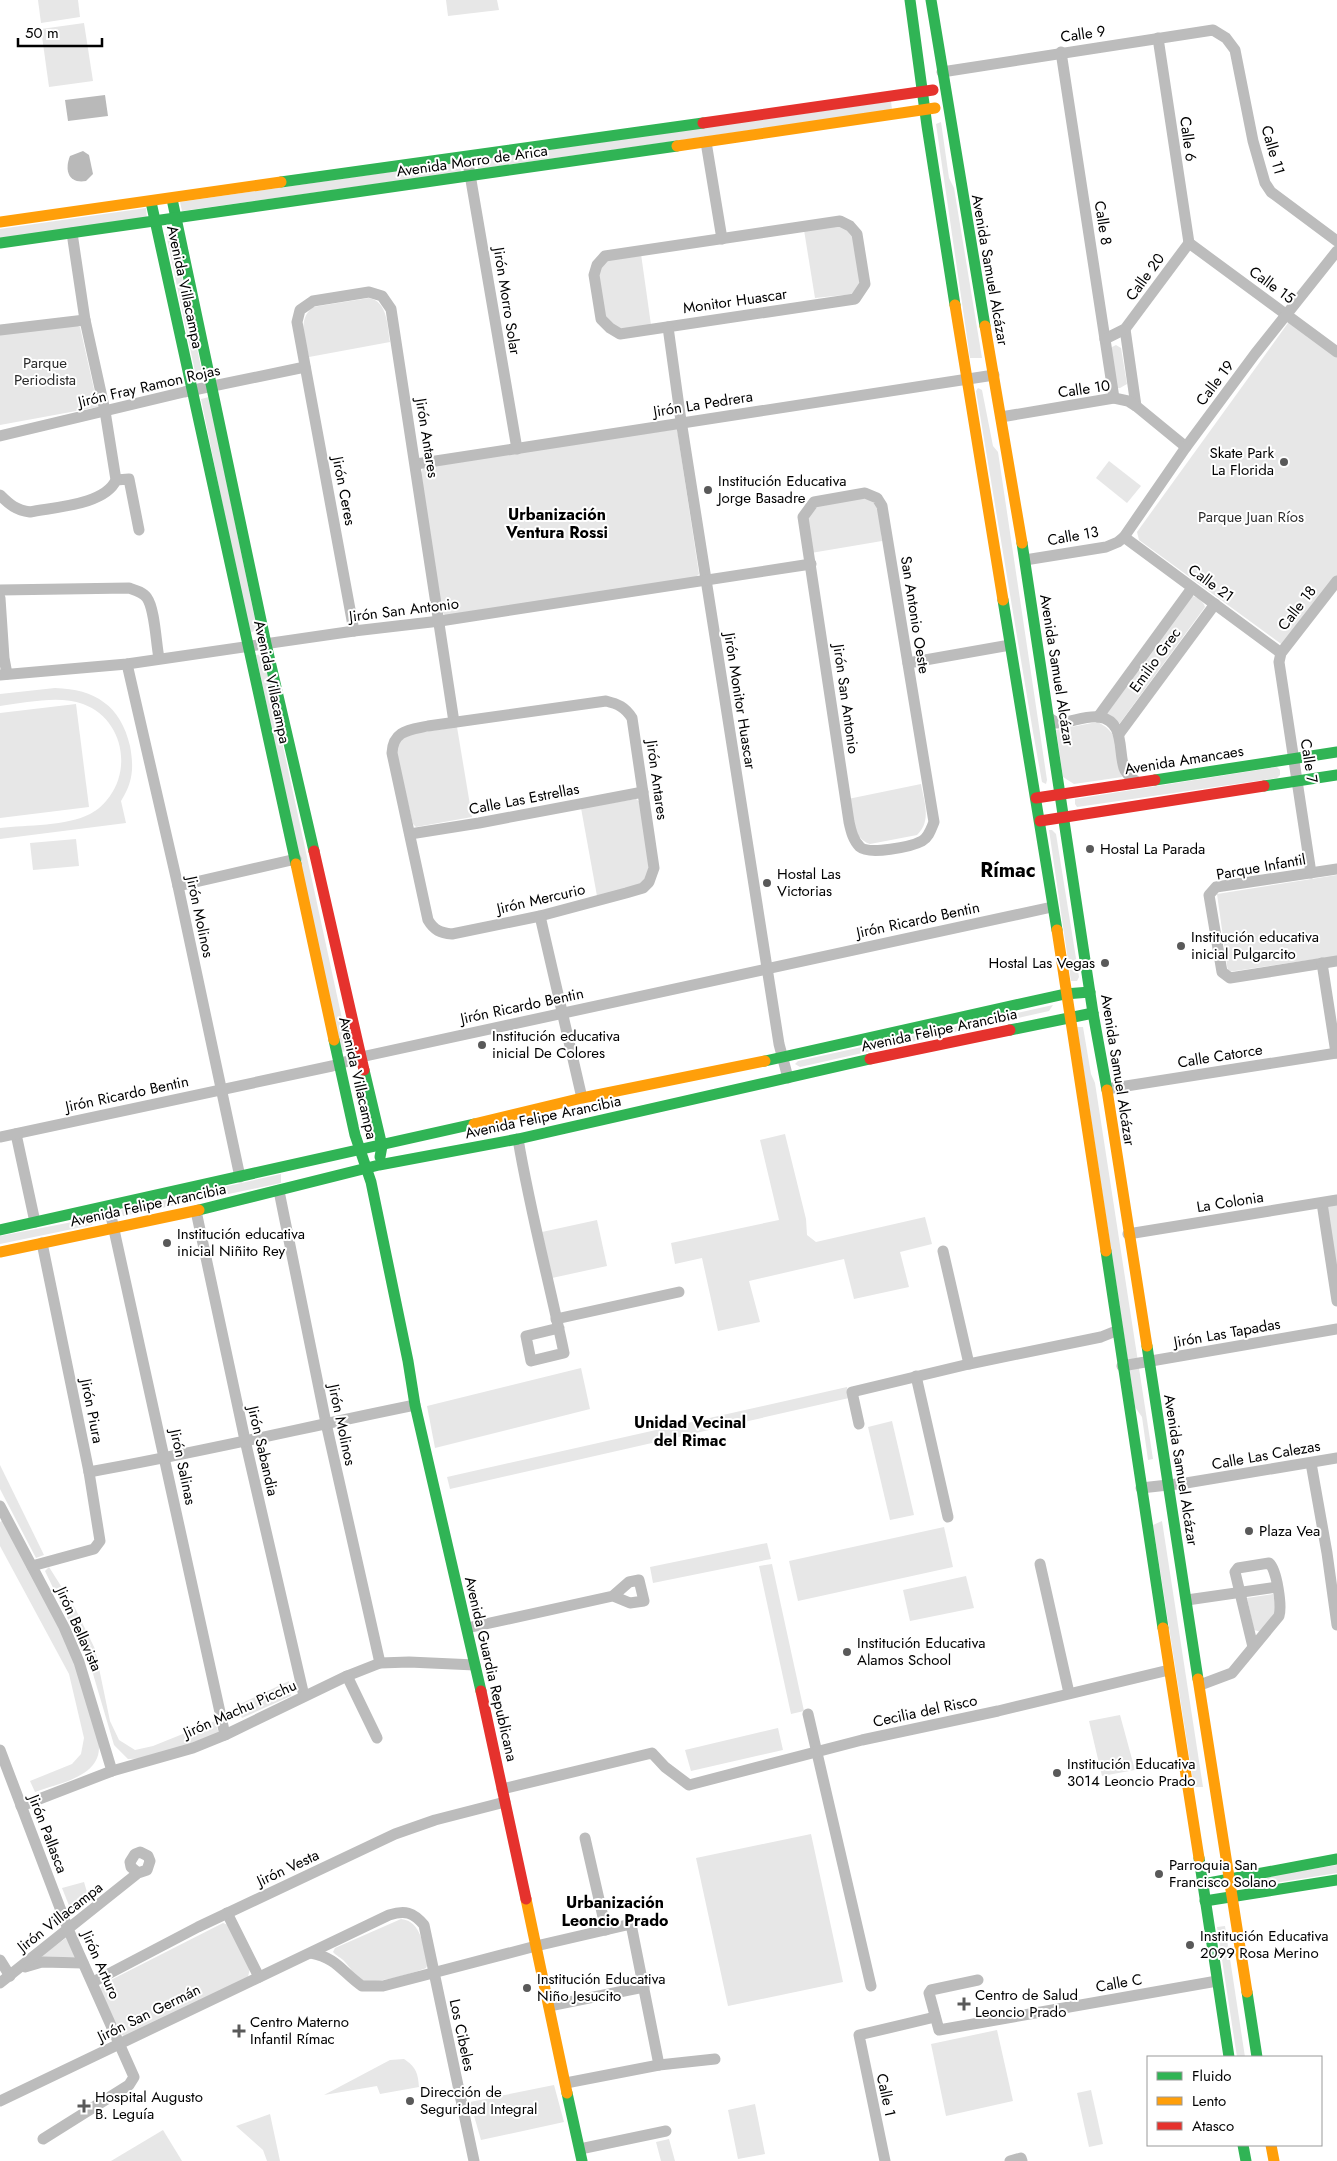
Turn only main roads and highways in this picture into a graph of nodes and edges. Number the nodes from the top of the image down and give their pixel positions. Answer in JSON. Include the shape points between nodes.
{"nodes":[{"id":1,"x":910,"y":0,"type":"edge"},
{"id":2,"x":931,"y":0,"type":"edge"},
{"id":3,"x":945,"y":88,"type":"junction"},
{"id":4,"x":923,"y":92,"type":"junction"},
{"id":5,"x":948,"y":105,"type":"junction"},
{"id":6,"x":925,"y":109,"type":"junction"},
{"id":7,"x":172,"y":199,"type":"junction"},
{"id":8,"x":151,"y":202,"type":"junction"},
{"id":9,"x":178,"y":217,"type":"junction"},
{"id":10,"x":156,"y":220,"type":"junction"},
{"id":11,"x":0,"y":222,"type":"edge"},
{"id":12,"x":0,"y":243,"type":"edge"},
{"id":13,"x":1337,"y":752,"type":"edge"},
{"id":14,"x":1337,"y":775,"type":"edge"},
{"id":15,"x":1060,"y":794,"type":"junction"},
{"id":16,"x":1036,"y":798,"type":"junction"},
{"id":17,"x":1064,"y":817,"type":"junction"},
{"id":18,"x":1040,"y":821,"type":"junction"},
{"id":19,"x":1090,"y":992,"type":"junction"},
{"id":20,"x":1065,"y":994,"type":"junction"},
{"id":21,"x":1093,"y":1013,"type":"junction"},
{"id":22,"x":1069,"y":1017,"type":"junction"},
{"id":23,"x":382,"y":1146,"type":"junction"},
{"id":24,"x":358,"y":1149,"type":"junction"},
{"id":25,"x":379,"y":1165,"type":"junction"},
{"id":26,"x":366,"y":1168,"type":"junction"},
{"id":27,"x":371,"y":1182,"type":"junction"},
{"id":28,"x":0,"y":1230,"type":"edge"},
{"id":29,"x":0,"y":1252,"type":"edge"},
{"id":30,"x":1337,"y":1859,"type":"edge"},
{"id":31,"x":1230,"y":1879,"type":"junction"},
{"id":32,"x":1337,"y":1880,"type":"edge"},
{"id":33,"x":1203,"y":1884,"type":"junction"},
{"id":34,"x":1233,"y":1898,"type":"junction"},
{"id":35,"x":1205,"y":1901,"type":"junction"},
{"id":36,"x":1229,"y":2056,"type":"edge"},
{"id":37,"x":1257,"y":2056,"type":"edge"},
{"id":38,"x":1243,"y":2146,"type":"edge"},
{"id":39,"x":1271,"y":2146,"type":"edge"},
{"id":40,"x":582,"y":2161,"type":"edge"},
{"id":41,"x":1246,"y":2161,"type":"edge"},
{"id":42,"x":1274,"y":2161,"type":"edge"}],
"edges":[{"from":1,"to":4,"type":"main road"},
{"from":2,"to":3,"type":"main road","name":"Avenida Samuel Alcázar"},
{"from":3,"to":4,"type":"main road","name":"Avenida Morro de Arica"},
{"from":3,"to":5,"type":"main road","name":"Avenida Samuel Alcázar"},
{"from":4,"to":6,"type":"main road"},
{"from":4,"to":7,"type":"main road","name":"Avenida Morro de Arica"},
{"from":5,"to":6,"type":"main road","name":"Avenida Morro de Arica"},
{"from":5,"to":15,"type":"main road","name":"Avenida Samuel Alcázar","via":[[1025,560]]},
{"from":6,"to":9,"type":"main road","name":"Avenida Morro de Arica"},
{"from":6,"to":16,"type":"main road"},
{"from":7,"to":8,"type":"main road","name":"Avenida Morro de Arica"},
{"from":7,"to":9,"type":"main road","name":"Avenida Villacampa"},
{"from":8,"to":10,"type":"main road","name":"Avenida Villacampa"},
{"from":8,"to":11,"type":"main road","name":"Avenida Morro de Arica"},
{"from":9,"to":10,"type":"main road","name":"Avenida Morro de Arica"},
{"from":9,"to":23,"type":"main road","name":"Avenida Villacampa","via":[[266,644]]},
{"from":10,"to":12,"type":"main road","name":"Avenida Morro de Arica"},
{"from":10,"to":24,"type":"main road","name":"Avenida Villacampa"},
{"from":13,"to":15,"type":"main road","name":"Avenida Amancaes"},
{"from":14,"to":17,"type":"main road"},
{"from":15,"to":16,"type":"main road","name":"Avenida Amancaes"},
{"from":15,"to":17,"type":"main road","name":"Avenida Samuel Alcázar"},
{"from":16,"to":18,"type":"main road"},
{"from":17,"to":18,"type":"main road"},
{"from":17,"to":19,"type":"main road","name":"Avenida Samuel Alcázar"},
{"from":18,"to":20,"type":"main road"},
{"from":19,"to":20,"type":"main road","name":"Avenida Felipe Arancibia"},
{"from":19,"to":21,"type":"main road","name":"Avenida Samuel Alcázar"},
{"from":20,"to":22,"type":"main road"},
{"from":20,"to":23,"type":"main road","name":"Avenida Felipe Arancibia","via":[[781,1058],[582,1098]]},
{"from":21,"to":22,"type":"main road","name":"Avenida Felipe Arancibia"},
{"from":21,"to":31,"type":"main road","name":"Avenida Samuel Alcázar"},
{"from":22,"to":25,"type":"main road","name":"Avenida Felipe Arancibia","via":[[518,1139]]},
{"from":22,"to":33,"type":"main road"},
{"from":23,"to":24,"type":"main road","name":"Avenida Felipe Arancibia"},
{"from":23,"to":25,"type":"main road","name":"Avenida Villacampa"},
{"from":24,"to":26,"type":"main road","name":"Avenida Villacampa"},
{"from":24,"to":28,"type":"main road","name":"Avenida Felipe Arancibia"},
{"from":25,"to":26,"type":"main road","name":"Avenida Felipe Arancibia"},
{"from":25,"to":27,"type":"main road"},
{"from":26,"to":27,"type":"main road","name":"Avenida Guardia Republicana"},
{"from":26,"to":29,"type":"main road","name":"Avenida Felipe Arancibia","via":[[196,1211]]},
{"from":27,"to":40,"type":"main road","name":"Avenida Guardia Republicana","via":[[415,1405],[467,1628]]},
{"from":30,"to":31,"type":"main road"},
{"from":31,"to":33,"type":"main road"},
{"from":31,"to":34,"type":"main road","name":"Avenida Samuel Alcázar"},
{"from":32,"to":34,"type":"main road"},
{"from":33,"to":35,"type":"main road"},
{"from":34,"to":35,"type":"main road"},
{"from":34,"to":37,"type":"main road","name":"Avenida Samuel Alcázar"},
{"from":35,"to":36,"type":"main road"},
{"from":38,"to":41,"type":"main road"},
{"from":39,"to":42,"type":"main road"}]}
